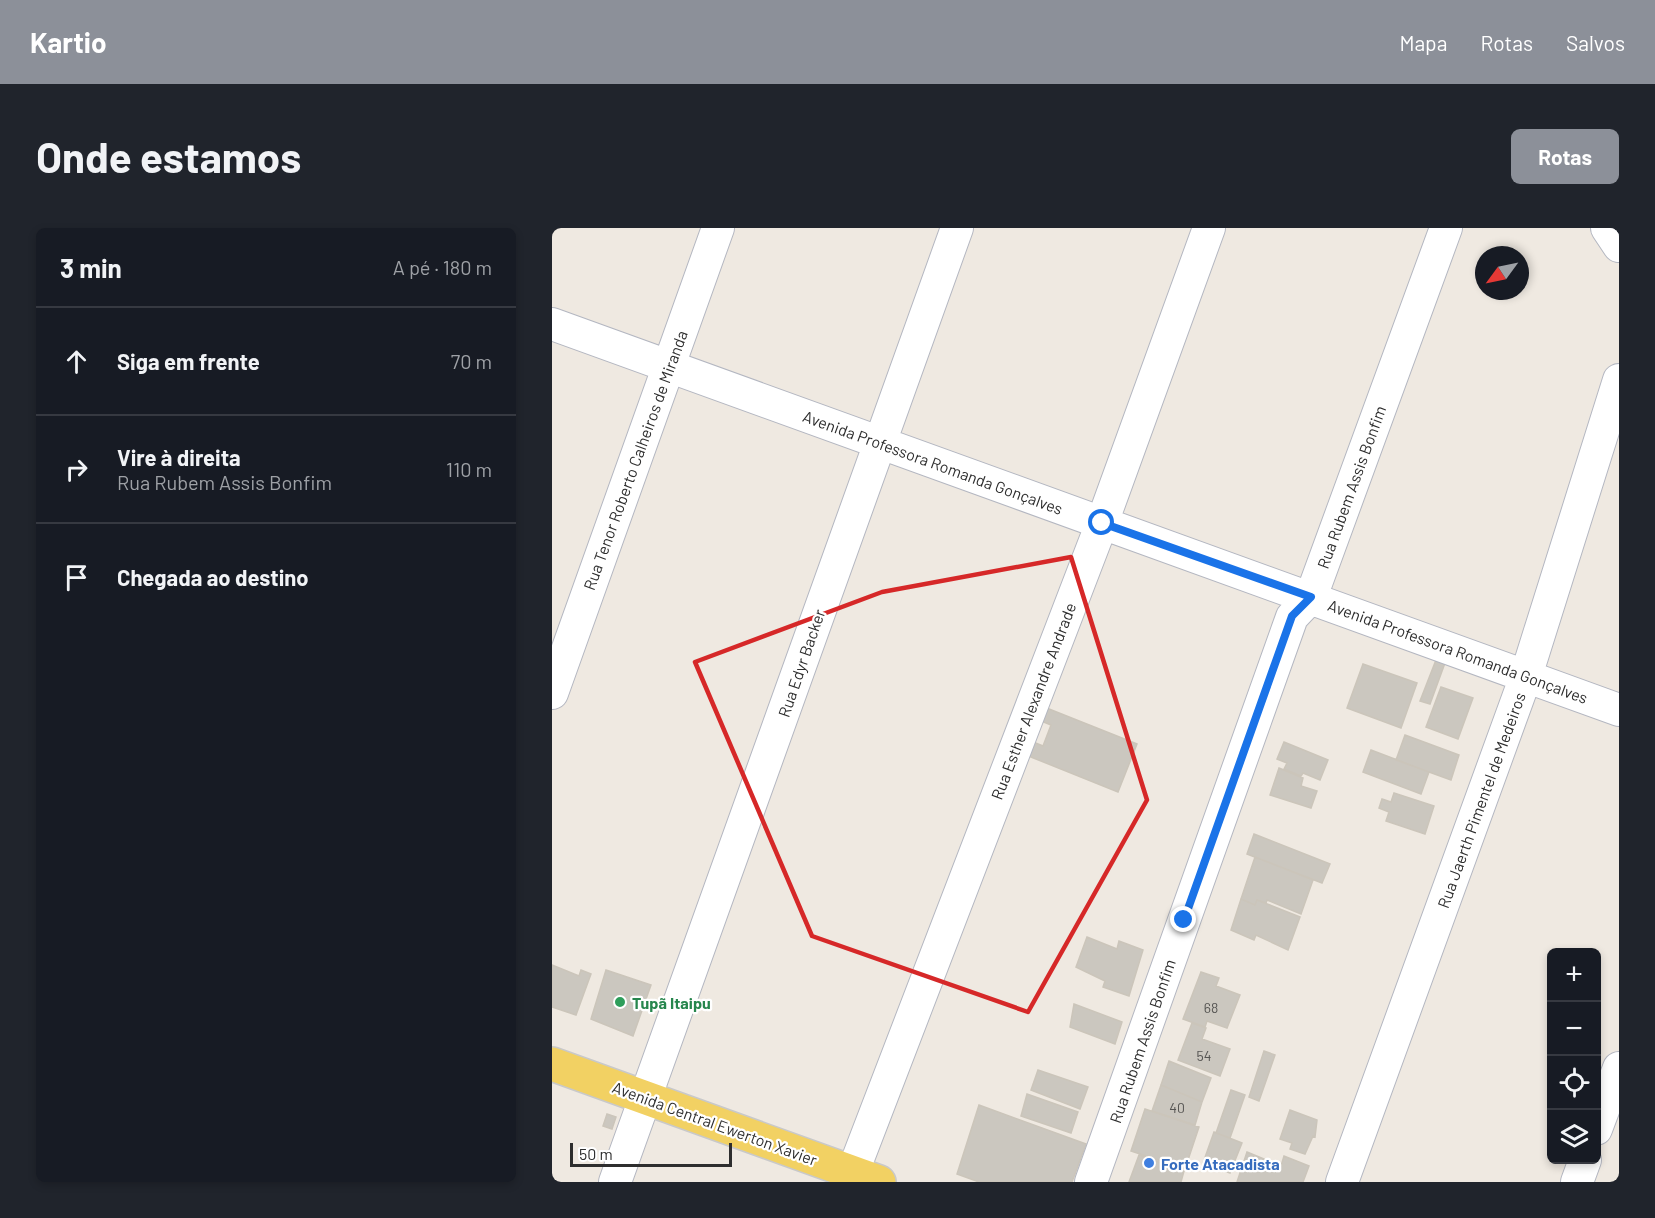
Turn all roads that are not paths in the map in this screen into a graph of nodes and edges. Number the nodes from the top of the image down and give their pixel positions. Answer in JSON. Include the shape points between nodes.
{"nodes":[{"id":1,"x":718,"y":228,"type":"edge"},
{"id":2,"x":957,"y":228,"type":"edge"},
{"id":3,"x":1209,"y":228,"type":"edge"},
{"id":4,"x":1446,"y":228,"type":"edge"},
{"id":5,"x":1607,"y":228,"type":"edge"},
{"id":6,"x":1619,"y":246,"type":"edge"},
{"id":7,"x":552,"y":324,"type":"edge"},
{"id":8,"x":668,"y":366,"type":"junction"},
{"id":9,"x":1619,"y":380,"type":"edge"},
{"id":10,"x":879,"y":442,"type":"junction"},
{"id":11,"x":1102,"y":523,"type":"junction"},
{"id":12,"x":1311,"y":597,"type":"junction"},
{"id":13,"x":1526,"y":676,"type":"junction"},
{"id":14,"x":552,"y":693,"type":"edge"},
{"id":15,"x":1619,"y":710,"type":"edge"},
{"id":16,"x":552,"y":1064,"type":"edge"},
{"id":17,"x":1619,"y":1068,"type":"edge"},
{"id":18,"x":646,"y":1098,"type":"junction"},
{"id":19,"x":1601,"y":1116,"type":"edge"},
{"id":20,"x":1584,"y":1164,"type":"edge"},
{"id":21,"x":860,"y":1179,"type":"edge"},
{"id":22,"x":615,"y":1182,"type":"edge"},
{"id":23,"x":1091,"y":1182,"type":"edge"},
{"id":24,"x":1342,"y":1182,"type":"edge"},
{"id":25,"x":1577,"y":1182,"type":"edge"}],
"edges":[{"from":1,"to":8,"type":"street","name":"Rua Tenor Roberto Calheiros de Miranda"},
{"from":2,"to":10,"type":"street","name":"Rua Edyr Backer"},
{"from":3,"to":11,"type":"street","name":"Rua Esther Alexandre Andrade"},
{"from":4,"to":12,"type":"street","name":"Rua Rubem Assis Bonfim"},
{"from":5,"to":6,"type":"street"},
{"from":7,"to":8,"type":"street","name":"Avenida Professora Romanda Gonçalves"},
{"from":8,"to":10,"type":"street","name":"Avenida Professora Romanda Gonçalves"},
{"from":8,"to":14,"type":"street","name":"Rua Tenor Roberto Calheiros de Miranda"},
{"from":9,"to":13,"type":"street","name":"Rua Jaerth Pimentel de Medeiros"},
{"from":10,"to":11,"type":"street","name":"Avenida Professora Romanda Gonçalves"},
{"from":10,"to":18,"type":"street","name":"Rua Edyr Backer"},
{"from":11,"to":12,"type":"street","name":"Avenida Professora Romanda Gonçalves"},
{"from":11,"to":21,"type":"street","name":"Rua Esther Alexandre Andrade"},
{"from":12,"to":13,"type":"street","name":"Avenida Professora Romanda Gonçalves"},
{"from":12,"to":23,"type":"street","name":"Rua Rubem Assis Bonfim","via":[[1292,616]]},
{"from":13,"to":15,"type":"street","name":"Avenida Professora Romanda Gonçalves"},
{"from":13,"to":24,"type":"street","name":"Rua Jaerth Pimentel de Medeiros"},
{"from":16,"to":18,"type":"main road","name":"Avenida Central Ewerton Xavier"},
{"from":17,"to":19,"type":"street"},
{"from":18,"to":21,"type":"main road","name":"Avenida Central Ewerton Xavier"},
{"from":18,"to":22,"type":"street","name":"Rua Edyr Backer"},
{"from":20,"to":25,"type":"street"}]}
